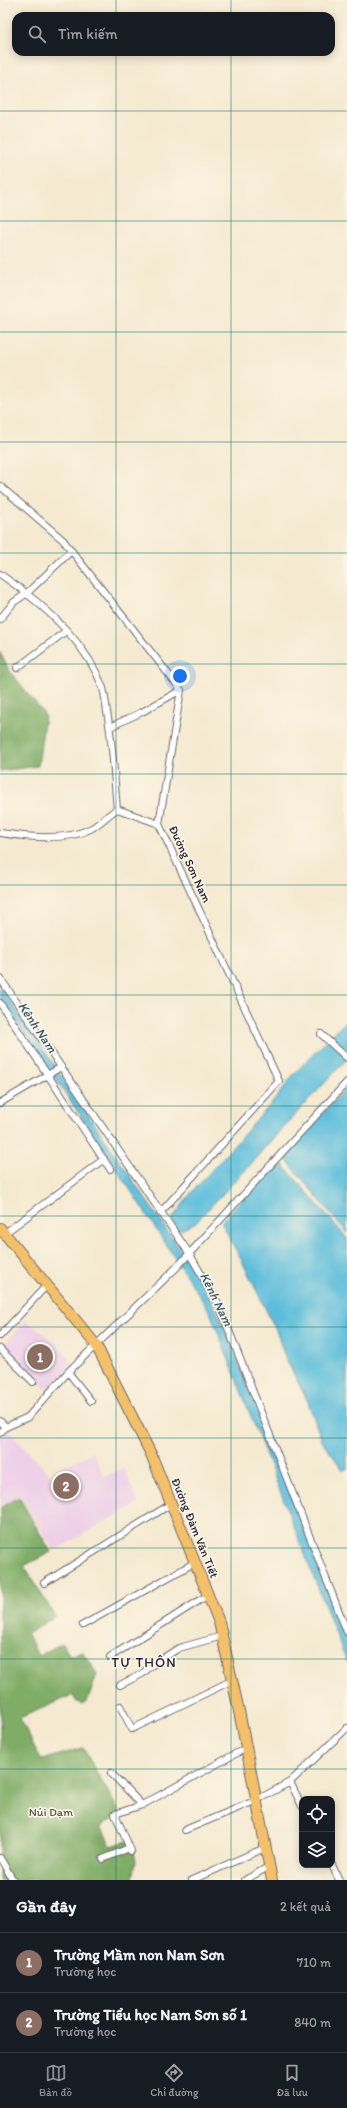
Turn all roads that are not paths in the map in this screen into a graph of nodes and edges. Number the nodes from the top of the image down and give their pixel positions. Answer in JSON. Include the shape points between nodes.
{"nodes":[{"id":1,"x":0,"y":486,"type":"edge"},
{"id":2,"x":71,"y":551,"type":"junction"},
{"id":3,"x":0,"y":574,"type":"edge"},
{"id":4,"x":26,"y":594,"type":"junction"},
{"id":5,"x":0,"y":619,"type":"edge"},
{"id":6,"x":66,"y":631,"type":"junction"},
{"id":7,"x":18,"y":668,"type":"dead end"},
{"id":8,"x":181,"y":690,"type":"junction"},
{"id":9,"x":110,"y":727,"type":"junction"},
{"id":10,"x":117,"y":809,"type":"junction"},
{"id":11,"x":159,"y":824,"type":"junction"},
{"id":12,"x":0,"y":832,"type":"edge"},
{"id":13,"x":0,"y":978,"type":"edge"},
{"id":14,"x":0,"y":1002,"type":"edge"},
{"id":15,"x":321,"y":1034,"type":"dead end"},
{"id":16,"x":347,"y":1058,"type":"edge"},
{"id":17,"x":61,"y":1067,"type":"junction"},
{"id":18,"x":49,"y":1075,"type":"junction"},
{"id":19,"x":347,"y":1082,"type":"edge"},
{"id":20,"x":0,"y":1103,"type":"edge"},
{"id":21,"x":104,"y":1159,"type":"junction"},
{"id":22,"x":110,"y":1169,"type":"dead end"},
{"id":23,"x":160,"y":1213,"type":"junction"},
{"id":24,"x":2,"y":1230,"type":"edge"},
{"id":25,"x":189,"y":1254,"type":"junction"},
{"id":26,"x":46,"y":1286,"type":"junction"},
{"id":27,"x":0,"y":1336,"type":"edge"},
{"id":28,"x":96,"y":1345,"type":"junction"},
{"id":29,"x":0,"y":1350,"type":"edge"},
{"id":30,"x":68,"y":1372,"type":"junction"},
{"id":31,"x":33,"y":1382,"type":"dead end"},
{"id":32,"x":91,"y":1401,"type":"dead end"},
{"id":33,"x":0,"y":1421,"type":"edge"},
{"id":34,"x":6,"y":1427,"type":"junction"},
{"id":35,"x":0,"y":1433,"type":"edge"},
{"id":36,"x":171,"y":1504,"type":"junction"},
{"id":37,"x":194,"y":1563,"type":"junction"},
{"id":38,"x":44,"y":1583,"type":"dead end"},
{"id":39,"x":208,"y":1596,"type":"junction"},
{"id":40,"x":83,"y":1625,"type":"dead end"},
{"id":41,"x":347,"y":1632,"type":"edge"},
{"id":42,"x":222,"y":1636,"type":"junction"},
{"id":43,"x":110,"y":1656,"type":"dead end"},
{"id":44,"x":233,"y":1680,"type":"junction"},
{"id":45,"x":120,"y":1685,"type":"dead end"},
{"id":46,"x":120,"y":1706,"type":"dead end"},
{"id":47,"x":347,"y":1728,"type":"edge"},
{"id":48,"x":246,"y":1748,"type":"junction"},
{"id":49,"x":111,"y":1773,"type":"dead end"},
{"id":50,"x":290,"y":1782,"type":"junction"},
{"id":51,"x":257,"y":1800,"type":"junction"},
{"id":52,"x":299,"y":1800,"type":"edge"},
{"id":53,"x":142,"y":1804,"type":"junction"},
{"id":54,"x":186,"y":1830,"type":"dead end"},
{"id":55,"x":267,"y":1847,"type":"junction"},
{"id":56,"x":0,"y":1858,"type":"edge"},
{"id":57,"x":103,"y":1860,"type":"dead end"},
{"id":58,"x":270,"y":1866,"type":"junction"},
{"id":59,"x":333,"y":1868,"type":"edge"},
{"id":60,"x":13,"y":1880,"type":"edge"},
{"id":61,"x":192,"y":1880,"type":"edge"},
{"id":62,"x":245,"y":1880,"type":"edge"},
{"id":63,"x":272,"y":1880,"type":"edge"},
{"id":64,"x":339,"y":1880,"type":"edge"}],
"edges":[{"from":1,"to":2,"type":"street","via":[[63,540]]},
{"from":2,"to":4,"type":"street"},
{"from":2,"to":8,"type":"street"},
{"from":3,"to":4,"type":"street"},
{"from":4,"to":5,"type":"street","via":[[14,602]]},
{"from":4,"to":6,"type":"street"},
{"from":6,"to":7,"type":"street"},
{"from":6,"to":9,"type":"street","via":[[95,672],[103,690]]},
{"from":8,"to":9,"type":"street"},
{"from":8,"to":11,"type":"street","name":"Đường Sơn Nam"},
{"from":9,"to":10,"type":"street"},
{"from":10,"to":11,"type":"street"},
{"from":10,"to":12,"type":"street","via":[[91,828],[75,833],[48,838]]},
{"from":11,"to":23,"type":"street","name":"Đường Sơn Nam","via":[[279,1081]]},
{"from":13,"to":17,"type":"street"},
{"from":14,"to":18,"type":"street"},
{"from":15,"to":16,"type":"street"},
{"from":17,"to":18,"type":"street"},
{"from":17,"to":23,"type":"street"},
{"from":18,"to":20,"type":"street"},
{"from":18,"to":21,"type":"street"},
{"from":19,"to":25,"type":"street"},
{"from":21,"to":22,"type":"street"},
{"from":21,"to":24,"type":"street"},
{"from":23,"to":25,"type":"street"},
{"from":24,"to":26,"type":"main road","name":"Đường Đàm Văn Tiết"},
{"from":25,"to":28,"type":"street"},
{"from":25,"to":41,"type":"street","via":[[224,1316]]},
{"from":26,"to":27,"type":"street"},
{"from":26,"to":28,"type":"main road","name":"Đường Đàm Văn Tiết"},
{"from":28,"to":30,"type":"street"},
{"from":28,"to":36,"type":"main road","name":"Đường Đàm Văn Tiết","via":[[151,1454]]},
{"from":29,"to":31,"type":"street"},
{"from":30,"to":32,"type":"street"},
{"from":30,"to":34,"type":"street","via":[[28,1417]]},
{"from":33,"to":34,"type":"street"},
{"from":34,"to":35,"type":"street"},
{"from":36,"to":37,"type":"main road","name":"Đường Đàm Văn Tiết"},
{"from":36,"to":38,"type":"street"},
{"from":37,"to":39,"type":"main road","name":"Đường Đàm Văn Tiết"},
{"from":37,"to":40,"type":"street"},
{"from":39,"to":42,"type":"main road","name":"Đường Đàm Văn Tiết"},
{"from":39,"to":43,"type":"street"},
{"from":42,"to":44,"type":"main road","name":"Đường Đàm Văn Tiết"},
{"from":42,"to":45,"type":"street","via":[[179,1648],[142,1674]]},
{"from":44,"to":46,"type":"street","via":[[132,1729]]},
{"from":44,"to":48,"type":"main road","name":"Đường Đàm Văn Tiết"},
{"from":47,"to":50,"type":"street"},
{"from":48,"to":51,"type":"main road","name":"Đường Đàm Văn Tiết"},
{"from":48,"to":53,"type":"street"},
{"from":49,"to":53,"type":"street"},
{"from":50,"to":51,"type":"street"},
{"from":50,"to":52,"type":"street"},
{"from":51,"to":54,"type":"street"},
{"from":51,"to":55,"type":"main road","name":"Đường Đàm Văn Tiết"},
{"from":53,"to":57,"type":"street","via":[[115,1814],[130,1849]]},
{"from":55,"to":58,"type":"main road","name":"Đường Đàm Văn Tiết"},
{"from":55,"to":61,"type":"street"},
{"from":56,"to":60,"type":"street"},
{"from":58,"to":62,"type":"street"},
{"from":58,"to":63,"type":"main road","name":"Đường Đàm Văn Tiết"},
{"from":59,"to":64,"type":"street"}]}
